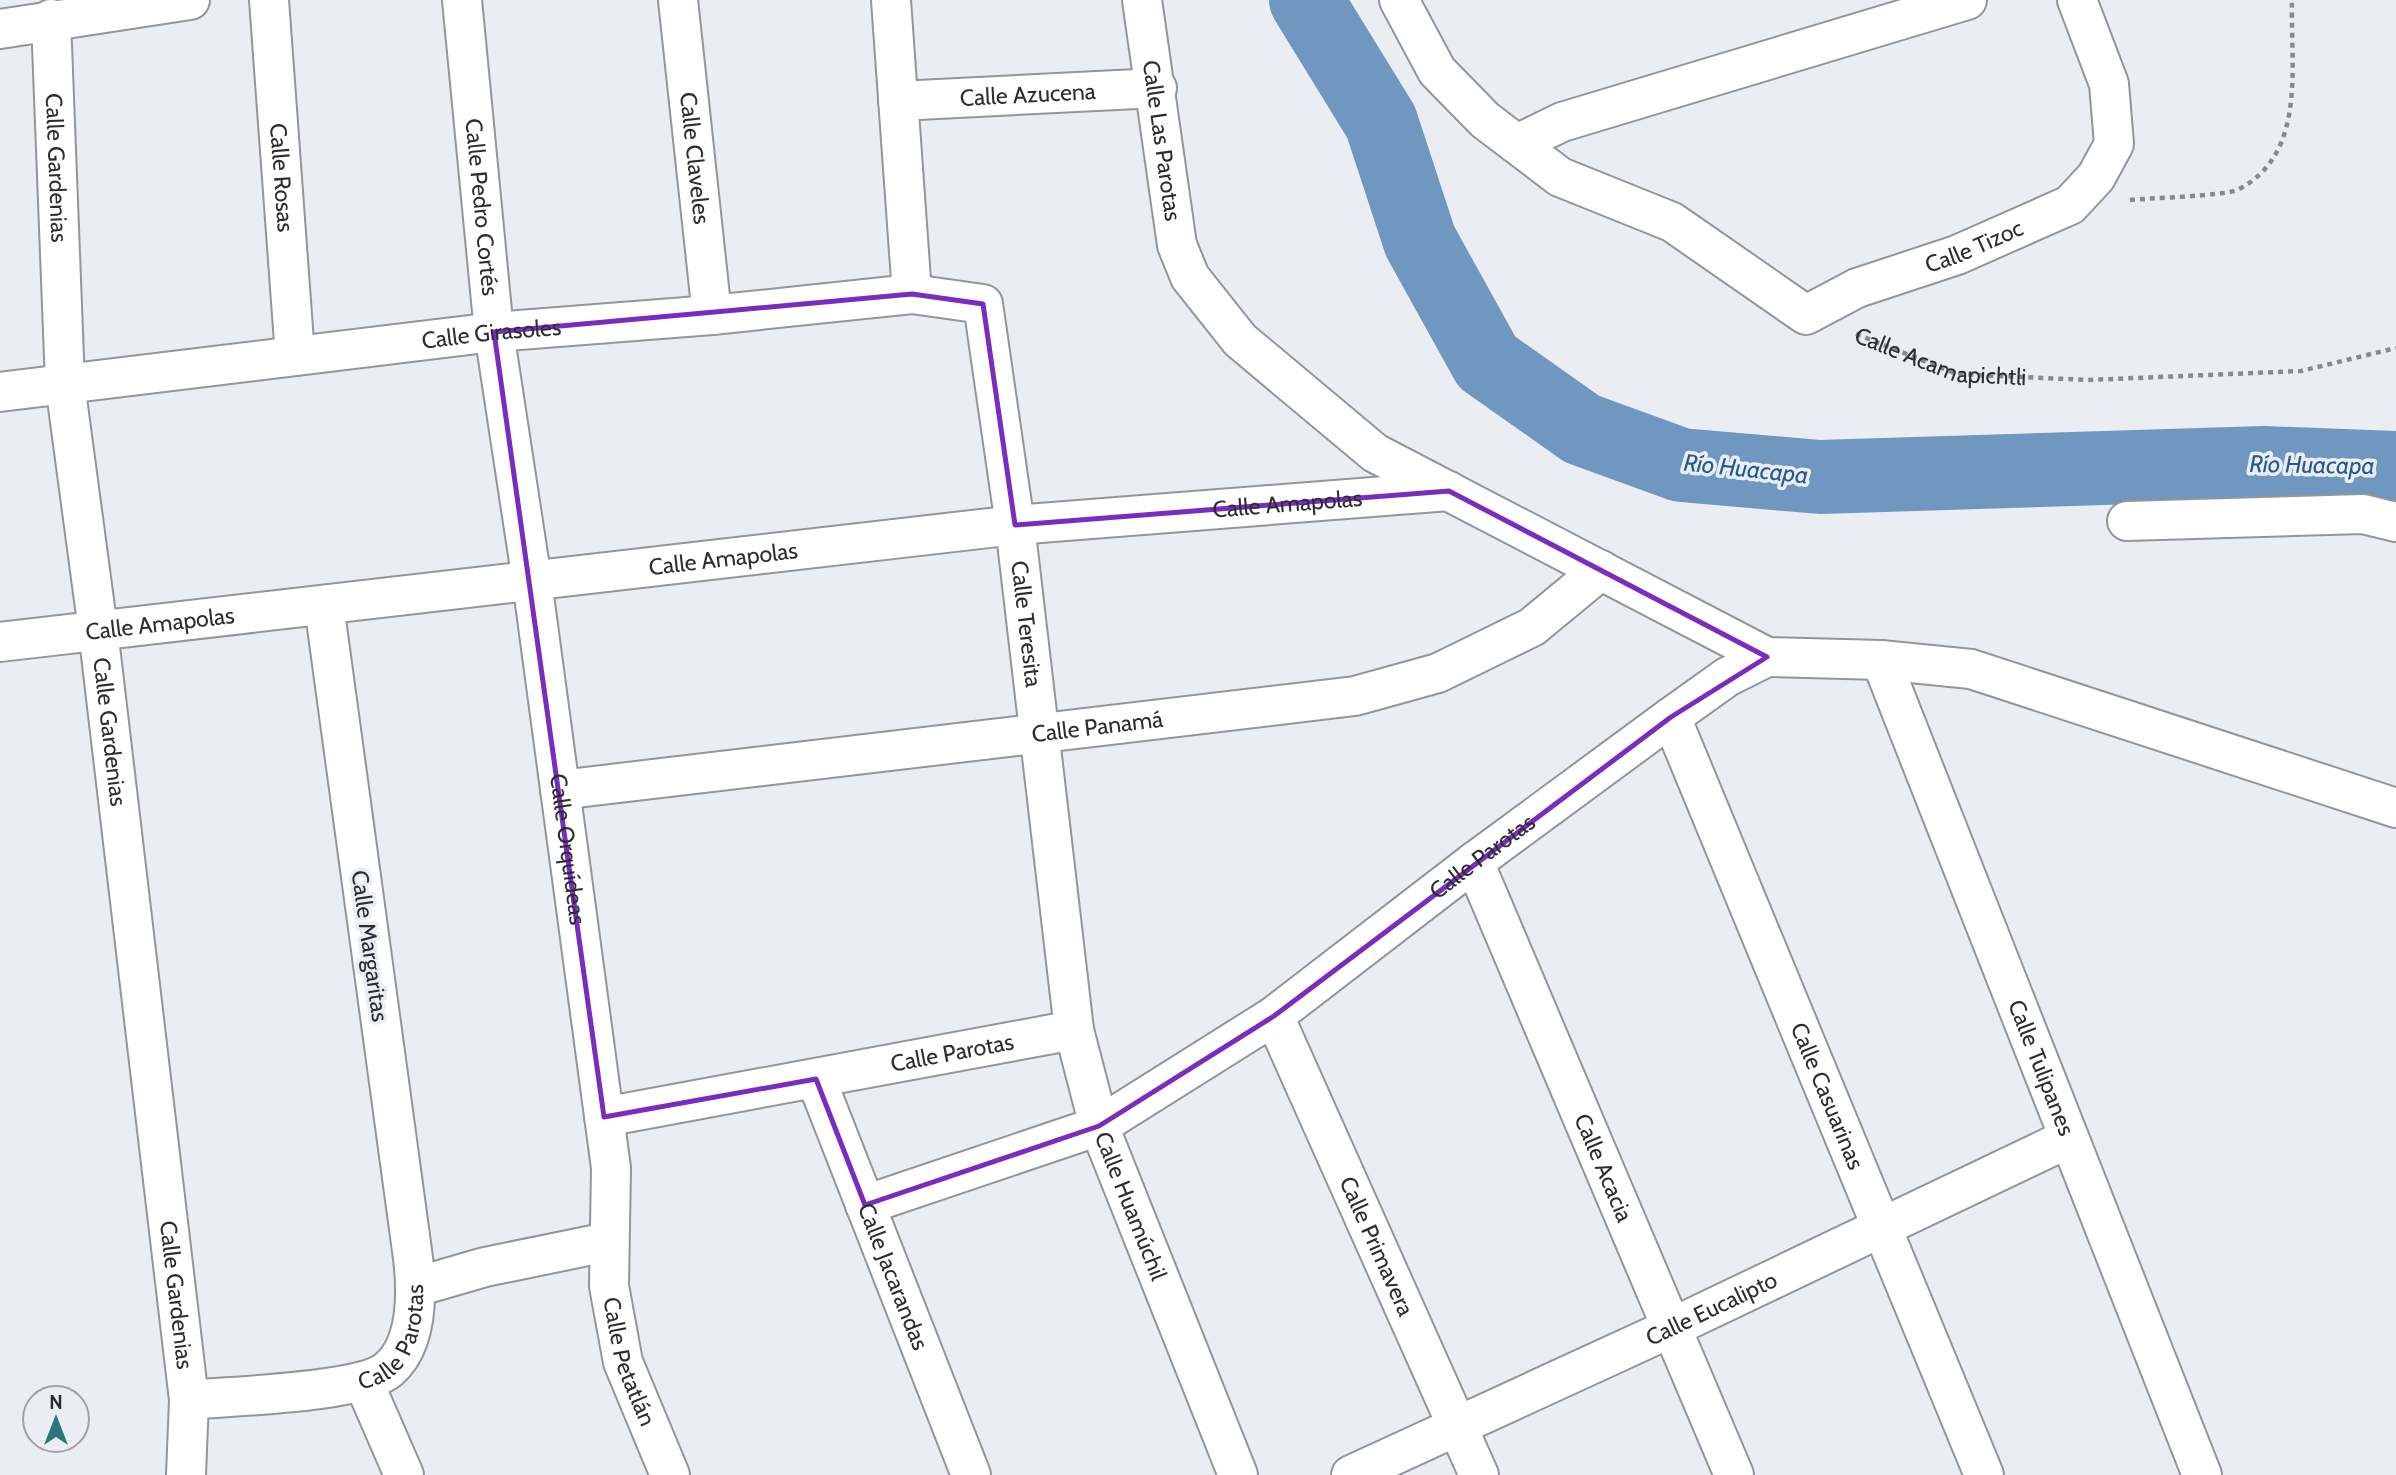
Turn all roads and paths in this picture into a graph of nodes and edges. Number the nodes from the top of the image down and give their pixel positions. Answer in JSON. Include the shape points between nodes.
{"nodes":[{"id":1,"x":190,"y":0,"type":"edge"},
{"id":2,"x":270,"y":0,"type":"edge"},
{"id":3,"x":462,"y":0,"type":"edge"},
{"id":4,"x":678,"y":0,"type":"edge"},
{"id":5,"x":891,"y":0,"type":"edge"},
{"id":6,"x":1142,"y":0,"type":"edge"},
{"id":7,"x":1399,"y":0,"type":"edge"},
{"id":8,"x":1967,"y":0,"type":"edge"},
{"id":9,"x":2077,"y":0,"type":"edge"},
{"id":10,"x":2292,"y":0,"type":"edge"},
{"id":11,"x":51,"y":19,"type":"junction"},
{"id":12,"x":0,"y":29,"type":"edge"},
{"id":13,"x":1157,"y":89,"type":"junction"},
{"id":14,"x":898,"y":101,"type":"junction"},
{"id":15,"x":1517,"y":144,"type":"junction"},
{"id":16,"x":2070,"y":205,"type":"junction"},
{"id":17,"x":912,"y":294,"type":"junction"},
{"id":18,"x":983,"y":304,"type":"joint"},
{"id":19,"x":712,"y":315,"type":"junction"},
{"id":20,"x":1806,"y":315,"type":"junction"},
{"id":21,"x":494,"y":332,"type":"junction"},
{"id":22,"x":2396,"y":348,"type":"edge"},
{"id":23,"x":295,"y":356,"type":"junction"},
{"id":24,"x":65,"y":384,"type":"junction"},
{"id":25,"x":0,"y":392,"type":"edge"},
{"id":26,"x":1449,"y":491,"type":"junction"},
{"id":27,"x":2127,"y":521,"type":"dead end"},
{"id":28,"x":2396,"y":522,"type":"edge"},
{"id":29,"x":1015,"y":525,"type":"junction"},
{"id":30,"x":1601,"y":570,"type":"junction"},
{"id":31,"x":532,"y":581,"type":"junction"},
{"id":32,"x":324,"y":605,"type":"junction"},
{"id":33,"x":98,"y":630,"type":"junction"},
{"id":34,"x":0,"y":642,"type":"edge"},
{"id":35,"x":1767,"y":657,"type":"junction"},
{"id":36,"x":1881,"y":660,"type":"junction"},
{"id":37,"x":1671,"y":717,"type":"junction"},
{"id":38,"x":1039,"y":732,"type":"junction"},
{"id":39,"x":560,"y":790,"type":"junction"},
{"id":40,"x":2396,"y":808,"type":"edge"},
{"id":41,"x":1474,"y":862,"type":"junction"},
{"id":42,"x":1274,"y":1016,"type":"junction"},
{"id":43,"x":1074,"y":1030,"type":"junction"},
{"id":44,"x":816,"y":1079,"type":"junction"},
{"id":45,"x":604,"y":1117,"type":"junction"},
{"id":46,"x":1099,"y":1126,"type":"junction"},
{"id":47,"x":2069,"y":1138,"type":"junction"},
{"id":48,"x":865,"y":1205,"type":"junction"},
{"id":49,"x":1881,"y":1227,"type":"junction"},
{"id":50,"x":607,"y":1241,"type":"junction"},
{"id":51,"x":416,"y":1287,"type":"junction"},
{"id":52,"x":1673,"y":1327,"type":"junction"},
{"id":53,"x":364,"y":1383,"type":"junction"},
{"id":54,"x":189,"y":1400,"type":"junction"},
{"id":55,"x":1457,"y":1424,"type":"junction"},
{"id":56,"x":186,"y":1475,"type":"edge"},
{"id":57,"x":404,"y":1475,"type":"edge"},
{"id":58,"x":670,"y":1475,"type":"edge"},
{"id":59,"x":971,"y":1475,"type":"edge"},
{"id":60,"x":1238,"y":1475,"type":"edge"},
{"id":61,"x":1351,"y":1475,"type":"edge"},
{"id":62,"x":1479,"y":1475,"type":"edge"},
{"id":63,"x":1734,"y":1475,"type":"edge"},
{"id":64,"x":1984,"y":1475,"type":"edge"},
{"id":65,"x":2202,"y":1475,"type":"edge"}],
"edges":[{"from":1,"to":11,"type":"street"},
{"from":2,"to":23,"type":"street","name":"Calle Rosas"},
{"from":3,"to":21,"type":"street","name":"Calle Pedro Cortés"},
{"from":4,"to":19,"type":"street","name":"Calle Claveles"},
{"from":5,"to":14,"type":"street"},
{"from":6,"to":13,"type":"street","name":"Calle Las Parotas"},
{"from":7,"to":15,"type":"street","via":[[1437,71],[1485,120]]},
{"from":8,"to":15,"type":"street","via":[[1562,122]]},
{"from":9,"to":16,"type":"street","name":"Calle Tizoc","via":[[2109,84],[2114,144],[2096,177]]},
{"from":10,"to":16,"type":"path","via":[[2293,83],[2287,136],[2263,170],[2236,191]]},
{"from":11,"to":12,"type":"street"},
{"from":11,"to":24,"type":"street","name":"Calle Gardenias"},
{"from":13,"to":14,"type":"street","name":"Calle Azucena"},
{"from":13,"to":26,"type":"street","name":"Calle Las Parotas","via":[[1177,245],[1190,277],[1240,340],[1375,453]]},
{"from":14,"to":17,"type":"street"},
{"from":15,"to":20,"type":"street","via":[[1560,177],[1672,222]]},
{"from":16,"to":20,"type":"street","name":"Calle Tizoc","via":[[1957,255],[1857,288]]},
{"from":17,"to":18,"type":"street","name":"Calle Girasoles"},
{"from":17,"to":19,"type":"street","name":"Calle Girasoles"},
{"from":18,"to":29,"type":"street","name":"Calle Teresita"},
{"from":19,"to":21,"type":"street","name":"Calle Girasoles"},
{"from":20,"to":22,"type":"path","name":"Calle Acamapichtli","via":[[1957,374],[2088,380],[2301,371]]},
{"from":21,"to":23,"type":"street","name":"Calle Girasoles"},
{"from":21,"to":31,"type":"street","name":"Calle Pedro Cortés"},
{"from":23,"to":24,"type":"street","name":"Calle Girasoles"},
{"from":24,"to":25,"type":"street","name":"Calle Girasoles"},
{"from":24,"to":33,"type":"street","name":"Calle Gardenias"},
{"from":26,"to":29,"type":"street","name":"Calle Amapolas"},
{"from":26,"to":30,"type":"street","name":"Calle Las Parotas"},
{"from":27,"to":28,"type":"street","via":[[2363,514]]},
{"from":29,"to":31,"type":"street","name":"Calle Amapolas"},
{"from":29,"to":38,"type":"street","name":"Calle Teresita"},
{"from":30,"to":35,"type":"street","name":"Calle Las Parotas"},
{"from":30,"to":38,"type":"street","name":"Calle Panamá","via":[[1532,627],[1438,673],[1355,696]]},
{"from":31,"to":32,"type":"street","name":"Calle Amapolas"},
{"from":31,"to":39,"type":"street","name":"Calle Orquídeas"},
{"from":32,"to":33,"type":"street","name":"Calle Amapolas"},
{"from":32,"to":51,"type":"street","name":"Calle Margaritas"},
{"from":33,"to":34,"type":"street","name":"Calle Amapolas"},
{"from":33,"to":54,"type":"street","name":"Calle Gardenias"},
{"from":35,"to":36,"type":"street"},
{"from":35,"to":37,"type":"street","name":"Calle Parotas","via":[[1727,677]]},
{"from":36,"to":40,"type":"street","via":[[1971,669]]},
{"from":36,"to":47,"type":"street","name":"Calle Tulipanes"},
{"from":37,"to":41,"type":"street","name":"Calle Parotas"},
{"from":37,"to":49,"type":"street","name":"Calle Casuarinas"},
{"from":38,"to":39,"type":"street","name":"Calle Panamá"},
{"from":38,"to":43,"type":"street","name":"Calle Teresita"},
{"from":39,"to":45,"type":"street","name":"Calle Orquídeas"},
{"from":41,"to":42,"type":"street","name":"Calle Parotas"},
{"from":41,"to":52,"type":"street","name":"Calle Acacia"},
{"from":42,"to":46,"type":"street","name":"Calle Parotas"},
{"from":42,"to":55,"type":"street","name":"Calle Primavera"},
{"from":43,"to":44,"type":"street","name":"Calle Parotas"},
{"from":43,"to":46,"type":"street"},
{"from":44,"to":45,"type":"street","name":"Calle Parotas"},
{"from":44,"to":48,"type":"street","name":"Calle Jacarandas"},
{"from":45,"to":50,"type":"street","via":[[611,1168]]},
{"from":46,"to":48,"type":"street","name":"Calle Huamúchil"},
{"from":46,"to":60,"type":"street","name":"Calle Huamúchil"},
{"from":47,"to":49,"type":"street","name":"Calle Eucalipto"},
{"from":47,"to":65,"type":"street","name":"Calle Tulipanes"},
{"from":48,"to":59,"type":"street","name":"Calle Jacarandas"},
{"from":49,"to":52,"type":"street","name":"Calle Eucalipto"},
{"from":49,"to":64,"type":"street","name":"Calle Casuarinas"},
{"from":50,"to":51,"type":"street","name":"Calle Parotas"},
{"from":50,"to":58,"type":"street","name":"Calle Petatlán","via":[[609,1286],[623,1362]]},
{"from":51,"to":53,"type":"street","name":"Calle Parotas","via":[[411,1335],[390,1369]]},
{"from":52,"to":55,"type":"street","name":"Calle Eucalipto"},
{"from":52,"to":63,"type":"street","name":"Calle Acacia"},
{"from":53,"to":54,"type":"street","name":"Calle Parotas"},
{"from":53,"to":57,"type":"street"},
{"from":54,"to":56,"type":"street"},
{"from":55,"to":61,"type":"street","name":"Calle Eucalipto"},
{"from":55,"to":62,"type":"street","name":"Calle Primavera"}]}
